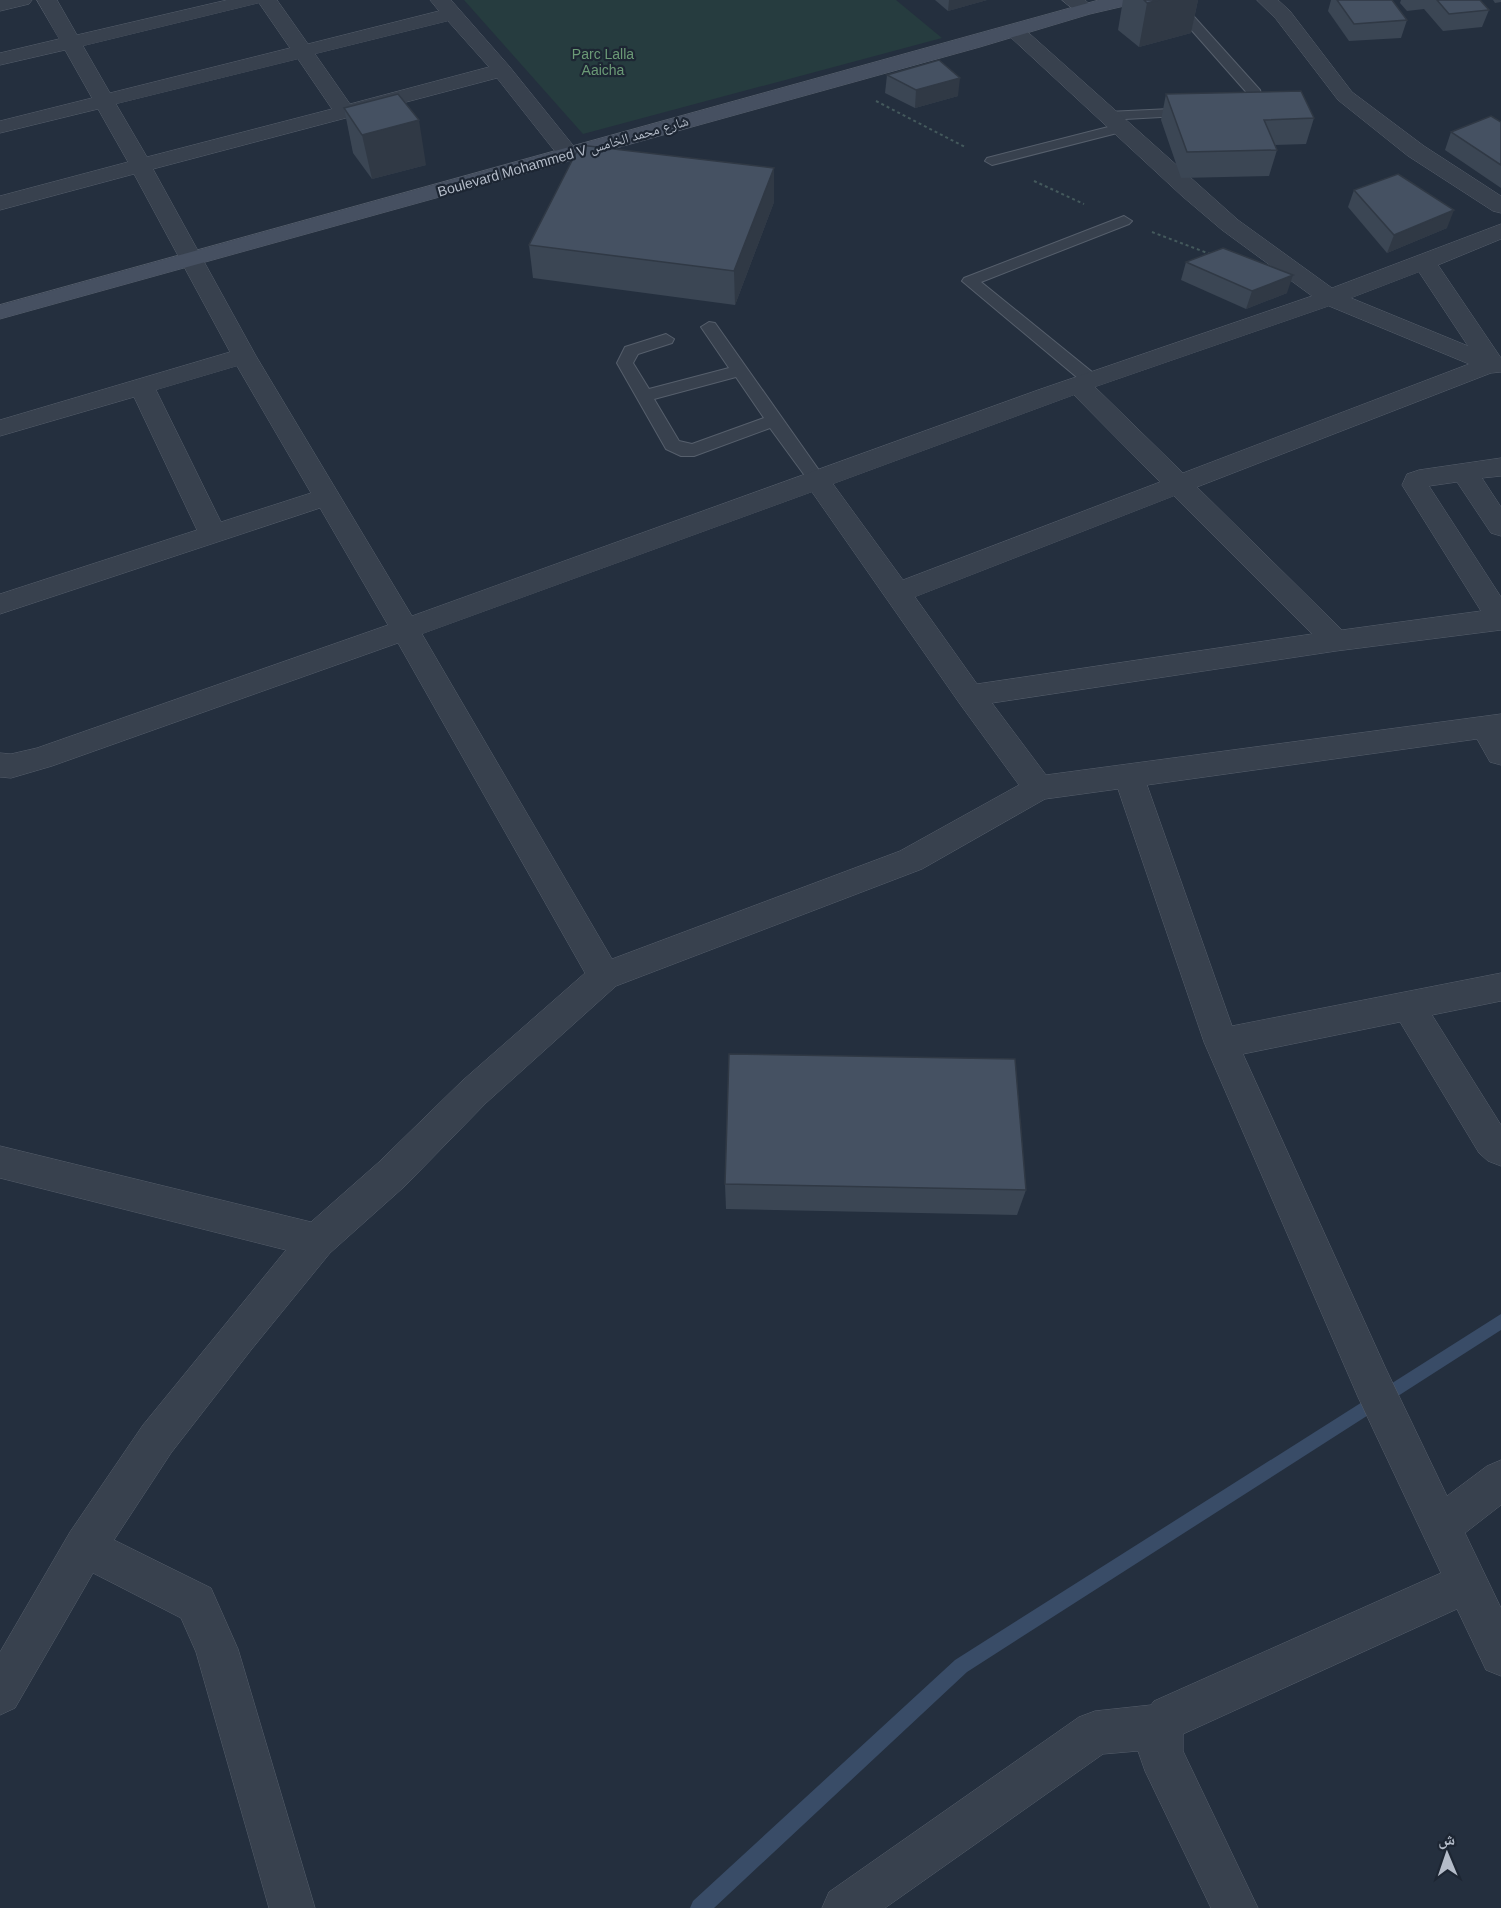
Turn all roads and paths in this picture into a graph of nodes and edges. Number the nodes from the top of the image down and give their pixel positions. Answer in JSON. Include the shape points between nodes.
{"nodes":[{"id":1,"x":22,"y":0,"type":"edge"},
{"id":2,"x":47,"y":0,"type":"edge"},
{"id":3,"x":252,"y":0,"type":"edge"},
{"id":4,"x":267,"y":0,"type":"edge"},
{"id":5,"x":1126,"y":0,"type":"edge"},
{"id":6,"x":1172,"y":0,"type":"edge"},
{"id":7,"x":1267,"y":0,"type":"edge"},
{"id":8,"x":1078,"y":4,"type":"edge"},
{"id":9,"x":0,"y":5,"type":"edge"},
{"id":10,"x":445,"y":7,"type":"edge"},
{"id":11,"x":1014,"y":30,"type":"junction"},
{"id":12,"x":69,"y":43,"type":"junction"},
{"id":13,"x":303,"y":51,"type":"junction"},
{"id":14,"x":0,"y":59,"type":"edge"},
{"id":15,"x":502,"y":70,"type":"junction"},
{"id":16,"x":103,"y":102,"type":"junction"},
{"id":17,"x":1229,"y":110,"type":"edge"},
{"id":18,"x":345,"y":111,"type":"junction"},
{"id":19,"x":1207,"y":111,"type":"edge"},
{"id":20,"x":1113,"y":122,"type":"junction"},
{"id":21,"x":0,"y":128,"type":"edge"},
{"id":22,"x":569,"y":154,"type":"junction"},
{"id":23,"x":992,"y":161,"type":"dead end"},
{"id":24,"x":140,"y":166,"type":"junction"},
{"id":25,"x":0,"y":203,"type":"edge"},
{"id":26,"x":1501,"y":206,"type":"edge"},
{"id":27,"x":1124,"y":221,"type":"dead end"},
{"id":28,"x":1501,"y":231,"type":"edge"},
{"id":29,"x":193,"y":259,"type":"junction"},
{"id":30,"x":1425,"y":263,"type":"junction"},
{"id":31,"x":1329,"y":297,"type":"junction"},
{"id":32,"x":0,"y":312,"type":"edge"},
{"id":33,"x":709,"y":327,"type":"dead end"},
{"id":34,"x":666,"y":339,"type":"dead end"},
{"id":35,"x":244,"y":356,"type":"junction"},
{"id":36,"x":1496,"y":368,"type":"edge"},
{"id":37,"x":739,"y":371,"type":"junction"},
{"id":38,"x":1084,"y":382,"type":"junction"},
{"id":39,"x":141,"y":386,"type":"junction"},
{"id":40,"x":644,"y":396,"type":"junction"},
{"id":41,"x":774,"y":420,"type":"junction"},
{"id":42,"x":0,"y":428,"type":"edge"},
{"id":43,"x":1501,"y":467,"type":"edge"},
{"id":44,"x":1464,"y":472,"type":"junction"},
{"id":45,"x":817,"y":480,"type":"junction"},
{"id":46,"x":1178,"y":485,"type":"junction"},
{"id":47,"x":327,"y":497,"type":"junction"},
{"id":48,"x":1501,"y":527,"type":"edge"},
{"id":49,"x":213,"y":534,"type":"junction"},
{"id":50,"x":898,"y":593,"type":"junction"},
{"id":51,"x":0,"y":604,"type":"edge"},
{"id":52,"x":1501,"y":620,"type":"edge"},
{"id":53,"x":406,"y":631,"type":"junction"},
{"id":54,"x":1336,"y":641,"type":"junction"},
{"id":55,"x":970,"y":696,"type":"junction"},
{"id":56,"x":1493,"y":726,"type":"edge"},
{"id":57,"x":1501,"y":754,"type":"edge"},
{"id":58,"x":4,"y":772,"type":"edge"},
{"id":59,"x":1130,"y":776,"type":"junction"},
{"id":60,"x":1040,"y":788,"type":"junction"},
{"id":61,"x":604,"y":976,"type":"junction"},
{"id":62,"x":1501,"y":987,"type":"edge"},
{"id":63,"x":1408,"y":1006,"type":"junction"},
{"id":64,"x":1221,"y":1041,"type":"junction"},
{"id":65,"x":1501,"y":1150,"type":"edge"},
{"id":66,"x":0,"y":1162,"type":"edge"},
{"id":67,"x":317,"y":1241,"type":"junction"},
{"id":68,"x":1501,"y":1480,"type":"edge"},
{"id":69,"x":1440,"y":1526,"type":"junction"},
{"id":70,"x":85,"y":1547,"type":"junction"},
{"id":71,"x":1467,"y":1583,"type":"junction"},
{"id":72,"x":1501,"y":1655,"type":"edge"},
{"id":73,"x":0,"y":1693,"type":"edge"},
{"id":74,"x":1163,"y":1726,"type":"junction"},
{"id":75,"x":292,"y":1908,"type":"edge"},
{"id":76,"x":845,"y":1908,"type":"edge"},
{"id":77,"x":1235,"y":1908,"type":"edge"}],
"edges":[{"from":1,"to":9,"type":"street"},
{"from":2,"to":12,"type":"street"},
{"from":3,"to":12,"type":"street"},
{"from":4,"to":13,"type":"street"},
{"from":5,"to":8,"type":"main road","name":"Boulevard Mohammed V شارع محمد الخامس"},
{"from":6,"to":17,"type":"lane","via":[[1255,93],[1254,105]]},
{"from":7,"to":26,"type":"street","via":[[1345,96],[1416,151]]},
{"from":8,"to":11,"type":"main road","name":"Boulevard Mohammed V شارع محمد الخامس"},
{"from":10,"to":13,"type":"street"},
{"from":10,"to":15,"type":"street"},
{"from":11,"to":20,"type":"street"},
{"from":11,"to":22,"type":"main road","name":"Boulevard Mohammed V شارع محمد الخامس"},
{"from":12,"to":14,"type":"street"},
{"from":12,"to":16,"type":"street"},
{"from":13,"to":16,"type":"street"},
{"from":13,"to":18,"type":"street"},
{"from":15,"to":18,"type":"street"},
{"from":15,"to":22,"type":"street"},
{"from":16,"to":21,"type":"street"},
{"from":16,"to":24,"type":"street"},
{"from":18,"to":24,"type":"street"},
{"from":19,"to":20,"type":"lane"},
{"from":20,"to":23,"type":"lane"},
{"from":20,"to":31,"type":"street","via":[[1230,225]]},
{"from":22,"to":29,"type":"main road","name":"Boulevard Mohammed V شارع محمد الخامس"},
{"from":24,"to":25,"type":"street"},
{"from":24,"to":29,"type":"street"},
{"from":27,"to":38,"type":"lane","via":[[970,281]]},
{"from":28,"to":30,"type":"street"},
{"from":29,"to":32,"type":"main road","name":"Boulevard Mohammed V شارع محمد الخامس"},
{"from":29,"to":35,"type":"street"},
{"from":30,"to":31,"type":"street"},
{"from":30,"to":36,"type":"street"},
{"from":31,"to":36,"type":"street"},
{"from":31,"to":38,"type":"street"},
{"from":33,"to":37,"type":"lane"},
{"from":34,"to":40,"type":"lane","via":[[627,356],[626,363]]},
{"from":35,"to":39,"type":"street"},
{"from":35,"to":47,"type":"street"},
{"from":36,"to":46,"type":"street"},
{"from":37,"to":40,"type":"lane"},
{"from":37,"to":41,"type":"lane"},
{"from":38,"to":45,"type":"street"},
{"from":38,"to":46,"type":"street"},
{"from":39,"to":42,"type":"street"},
{"from":39,"to":49,"type":"street"},
{"from":40,"to":41,"type":"lane","via":[[672,445],[681,450],[694,450]]},
{"from":41,"to":45,"type":"lane"},
{"from":43,"to":44,"type":"street"},
{"from":44,"to":48,"type":"street"},
{"from":44,"to":52,"type":"street","via":[[1419,479],[1415,485]]},
{"from":45,"to":50,"type":"street"},
{"from":45,"to":53,"type":"street"},
{"from":46,"to":50,"type":"street"},
{"from":46,"to":54,"type":"street"},
{"from":47,"to":49,"type":"street"},
{"from":47,"to":53,"type":"street"},
{"from":49,"to":51,"type":"street"},
{"from":50,"to":55,"type":"street"},
{"from":52,"to":54,"type":"street"},
{"from":53,"to":58,"type":"street"},
{"from":53,"to":61,"type":"street"},
{"from":54,"to":55,"type":"street"},
{"from":55,"to":60,"type":"street"},
{"from":56,"to":57,"type":"street"},
{"from":56,"to":59,"type":"street"},
{"from":59,"to":60,"type":"street"},
{"from":59,"to":64,"type":"street"},
{"from":60,"to":61,"type":"street","via":[[911,860]]},
{"from":61,"to":67,"type":"street"},
{"from":62,"to":63,"type":"street"},
{"from":63,"to":64,"type":"street","via":[[1254,1038]]},
{"from":63,"to":65,"type":"street","via":[[1492,1142]]},
{"from":64,"to":69,"type":"street","via":[[1372,1383]]},
{"from":66,"to":67,"type":"street"},
{"from":67,"to":70,"type":"street","via":[[157,1439]]},
{"from":68,"to":69,"type":"street"},
{"from":69,"to":71,"type":"street"},
{"from":70,"to":73,"type":"street"},
{"from":70,"to":75,"type":"street","via":[[196,1603],[216,1649]]},
{"from":71,"to":72,"type":"street"},
{"from":71,"to":74,"type":"street","via":[[1169,1716]]},
{"from":74,"to":76,"type":"street","via":[[1095,1733]]},
{"from":74,"to":77,"type":"street","via":[[1161,1755]]}]}
